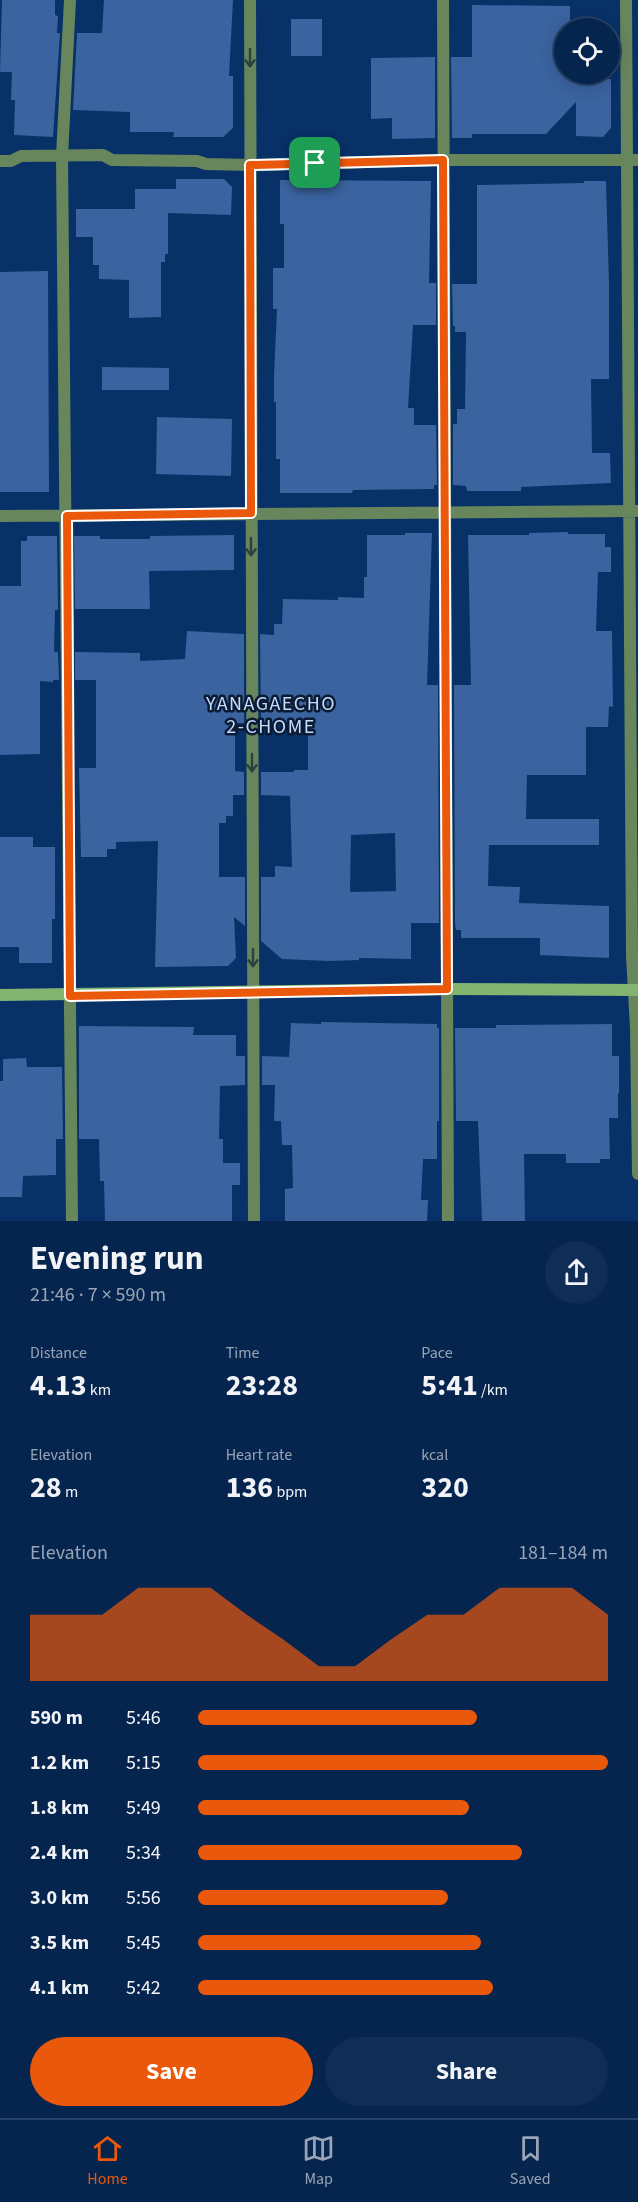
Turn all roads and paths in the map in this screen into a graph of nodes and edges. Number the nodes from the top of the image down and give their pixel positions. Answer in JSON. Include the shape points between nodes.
{"nodes":[{"id":1,"x":70,"y":0,"type":"edge"},
{"id":2,"x":250,"y":0,"type":"edge"},
{"id":3,"x":443,"y":0,"type":"edge"},
{"id":4,"x":626,"y":0,"type":"edge"},
{"id":5,"x":62,"y":156,"type":"junction"},
{"id":6,"x":443,"y":160,"type":"junction"},
{"id":7,"x":632,"y":160,"type":"edge"},
{"id":8,"x":0,"y":161,"type":"edge"},
{"id":9,"x":250,"y":165,"type":"junction"},
{"id":10,"x":633,"y":511,"type":"edge"},
{"id":11,"x":251,"y":513,"type":"junction"},
{"id":12,"x":445,"y":513,"type":"junction"},
{"id":13,"x":0,"y":516,"type":"edge"},
{"id":14,"x":67,"y":516,"type":"junction"},
{"id":15,"x":447,"y":989,"type":"junction"},
{"id":16,"x":636,"y":990,"type":"edge"},
{"id":17,"x":253,"y":991,"type":"junction"},
{"id":18,"x":0,"y":995,"type":"edge"},
{"id":19,"x":70,"y":996,"type":"junction"},
{"id":20,"x":638,"y":1174,"type":"edge"},
{"id":21,"x":72,"y":1221,"type":"edge"},
{"id":22,"x":254,"y":1221,"type":"edge"},
{"id":23,"x":448,"y":1221,"type":"edge"}],
"edges":[{"from":1,"to":5,"type":"street"},
{"from":2,"to":9,"type":"street","one_way":true},
{"from":3,"to":6,"type":"street"},
{"from":4,"to":7,"type":"street"},
{"from":5,"to":8,"type":"street","via":[[21,156]]},
{"from":5,"to":9,"type":"street"},
{"from":5,"to":14,"type":"street"},
{"from":6,"to":7,"type":"street"},
{"from":6,"to":9,"type":"street"},
{"from":6,"to":12,"type":"street"},
{"from":7,"to":10,"type":"street"},
{"from":9,"to":11,"type":"street"},
{"from":10,"to":12,"type":"street"},
{"from":10,"to":16,"type":"street","via":[[632,956]]},
{"from":11,"to":12,"type":"street"},
{"from":11,"to":14,"type":"street"},
{"from":11,"to":17,"type":"street","one_way":true},
{"from":12,"to":15,"type":"street"},
{"from":13,"to":14,"type":"street"},
{"from":14,"to":19,"type":"street"},
{"from":15,"to":16,"type":"street"},
{"from":15,"to":17,"type":"street"},
{"from":15,"to":23,"type":"street"},
{"from":16,"to":20,"type":"street"},
{"from":17,"to":19,"type":"street"},
{"from":17,"to":22,"type":"street"},
{"from":18,"to":19,"type":"street"},
{"from":19,"to":21,"type":"street"}]}
